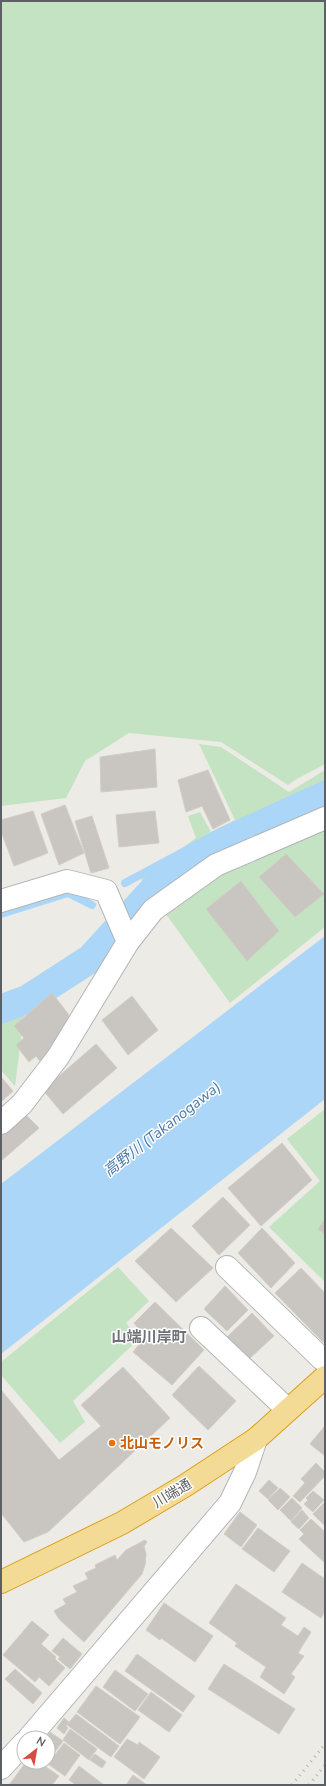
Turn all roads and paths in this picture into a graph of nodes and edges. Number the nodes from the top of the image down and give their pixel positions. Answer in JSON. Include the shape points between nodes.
{"nodes":[{"id":1,"x":325,"y":818,"type":"edge"},
{"id":2,"x":1,"y":901,"type":"edge"},
{"id":3,"x":125,"y":937,"type":"junction"},
{"id":4,"x":1,"y":1123,"type":"edge"},
{"id":5,"x":227,"y":1267,"type":"dead end"},
{"id":6,"x":201,"y":1328,"type":"dead end"},
{"id":7,"x":325,"y":1359,"type":"edge"},
{"id":8,"x":325,"y":1377,"type":"edge"},
{"id":9,"x":288,"y":1410,"type":"junction"},
{"id":10,"x":256,"y":1439,"type":"junction"},
{"id":11,"x":1,"y":1582,"type":"edge"},
{"id":12,"x":35,"y":1730,"type":"edge"},
{"id":13,"x":16,"y":1752,"type":"edge"},
{"id":14,"x":1,"y":1768,"type":"edge"}],
"edges":[{"from":1,"to":3,"type":"street","via":[[216,865],[153,910]]},
{"from":2,"to":3,"type":"street","via":[[67,881],[106,891]]},
{"from":3,"to":4,"type":"street","via":[[58,1057],[22,1104]]},
{"from":5,"to":7,"type":"street","via":[[322,1359]]},
{"from":6,"to":9,"type":"street"},
{"from":8,"to":9,"type":"highway","name":"川端通"},
{"from":9,"to":10,"type":"highway","name":"川端通"},
{"from":10,"to":11,"type":"highway","name":"川端通","via":[[122,1523]]},
{"from":10,"to":12,"type":"street","via":[[245,1472],[230,1503]]},
{"from":13,"to":14,"type":"street"}]}
